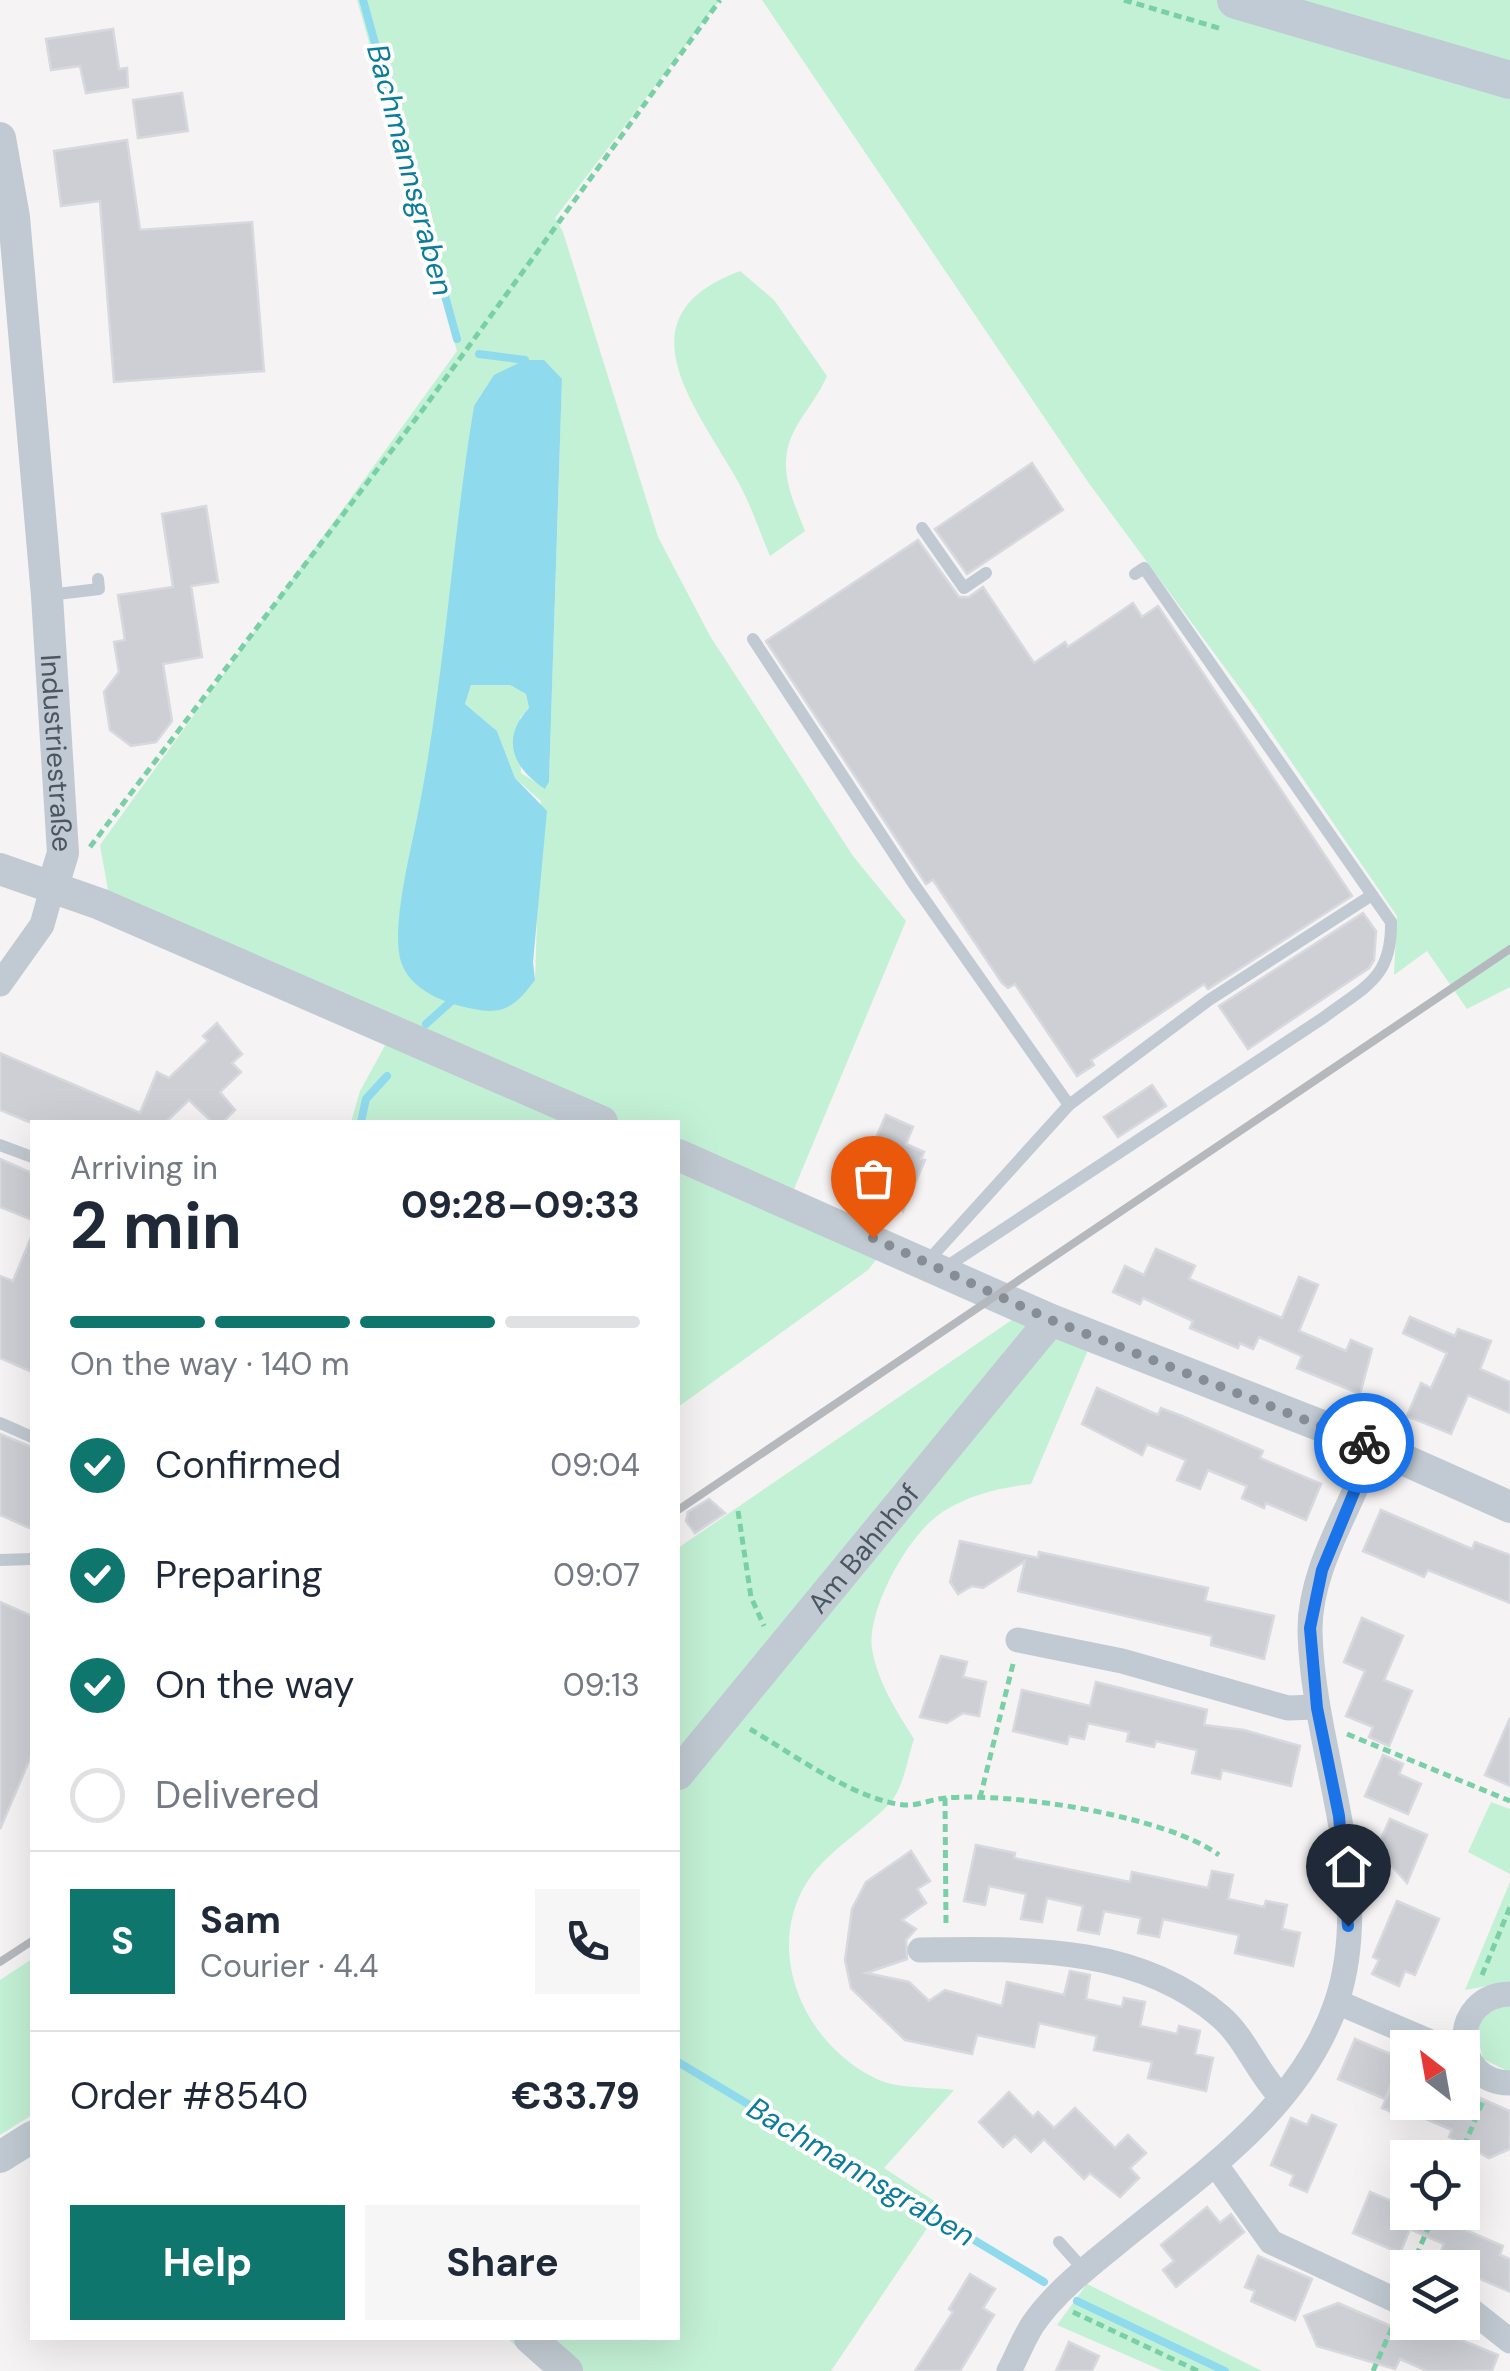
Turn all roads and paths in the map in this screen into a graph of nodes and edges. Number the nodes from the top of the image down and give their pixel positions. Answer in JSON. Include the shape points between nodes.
{"nodes":[{"id":1,"x":720,"y":0,"type":"edge"},
{"id":2,"x":1236,"y":0,"type":"edge"},
{"id":3,"x":1510,"y":80,"type":"edge"},
{"id":4,"x":0,"y":138,"type":"edge"},
{"id":5,"x":922,"y":528,"type":"dead end"},
{"id":6,"x":986,"y":573,"type":"dead end"},
{"id":7,"x":1135,"y":574,"type":"dead end"},
{"id":8,"x":99,"y":588,"type":"dead end"},
{"id":9,"x":47,"y":596,"type":"junction"},
{"id":10,"x":753,"y":638,"type":"dead end"},
{"id":11,"x":0,"y":869,"type":"edge"},
{"id":12,"x":52,"y":889,"type":"junction"},
{"id":13,"x":1372,"y":895,"type":"junction"},
{"id":14,"x":100,"y":904,"type":"junction"},
{"id":15,"x":0,"y":984,"type":"edge"},
{"id":16,"x":1069,"y":1106,"type":"junction"},
{"id":17,"x":597,"y":1120,"type":"edge"},
{"id":18,"x":0,"y":1145,"type":"edge"},
{"id":19,"x":680,"y":1156,"type":"edge"},
{"id":20,"x":30,"y":1157,"type":"edge"},
{"id":21,"x":933,"y":1267,"type":"junction"},
{"id":22,"x":1051,"y":1320,"type":"junction"},
{"id":23,"x":0,"y":1423,"type":"edge"},
{"id":24,"x":30,"y":1436,"type":"edge"},
{"id":25,"x":1373,"y":1446,"type":"junction"},
{"id":26,"x":1510,"y":1507,"type":"edge"},
{"id":27,"x":738,"y":1511,"type":"dead end"},
{"id":28,"x":30,"y":1559,"type":"edge"},
{"id":29,"x":0,"y":1560,"type":"edge"},
{"id":30,"x":1018,"y":1640,"type":"joint"},
{"id":31,"x":777,"y":1656,"type":"junction"},
{"id":32,"x":1319,"y":1715,"type":"junction"},
{"id":33,"x":748,"y":1728,"type":"dead end"},
{"id":34,"x":680,"y":1772,"type":"edge"},
{"id":35,"x":945,"y":1798,"type":"junction"},
{"id":36,"x":980,"y":1798,"type":"junction"},
{"id":37,"x":1510,"y":1801,"type":"edge"},
{"id":38,"x":1219,"y":1855,"type":"dead end"},
{"id":39,"x":1510,"y":1906,"type":"edge"},
{"id":40,"x":932,"y":1950,"type":"joint"},
{"id":41,"x":1500,"y":1995,"type":"edge"},
{"id":42,"x":1337,"y":2002,"type":"junction"},
{"id":43,"x":1403,"y":2030,"type":"edge"},
{"id":44,"x":1467,"y":2030,"type":"edge"},
{"id":45,"x":1501,"y":2082,"type":"edge"},
{"id":46,"x":1281,"y":2097,"type":"junction"},
{"id":47,"x":30,"y":2138,"type":"edge"},
{"id":48,"x":1469,"y":2140,"type":"edge"},
{"id":49,"x":0,"y":2157,"type":"edge"},
{"id":50,"x":1216,"y":2165,"type":"junction"},
{"id":51,"x":1059,"y":2242,"type":"dead end"},
{"id":52,"x":1084,"y":2270,"type":"junction"},
{"id":53,"x":1390,"y":2299,"type":"edge"},
{"id":54,"x":1052,"y":2303,"type":"junction"},
{"id":55,"x":1480,"y":2318,"type":"edge"},
{"id":56,"x":1390,"y":2335,"type":"edge"},
{"id":57,"x":532,"y":2340,"type":"edge"},
{"id":58,"x":1510,"y":2341,"type":"edge"},
{"id":59,"x":567,"y":2371,"type":"edge"},
{"id":60,"x":1009,"y":2371,"type":"edge"},
{"id":61,"x":1198,"y":2371,"type":"edge"},
{"id":62,"x":1373,"y":2371,"type":"edge"}],
"edges":[{"from":1,"to":14,"type":"path","via":[[424,408],[90,846]]},
{"from":2,"to":3,"type":"main road"},
{"from":4,"to":9,"type":"street","name":"Industriestraße","via":[[14,217]]},
{"from":5,"to":6,"type":"lane","via":[[964,588]]},
{"from":7,"to":13,"type":"lane","via":[[1144,568]]},
{"from":8,"to":9,"type":"lane"},
{"from":9,"to":12,"type":"street","name":"Industriestraße","via":[[63,853]]},
{"from":10,"to":16,"type":"lane"},
{"from":11,"to":12,"type":"street"},
{"from":12,"to":14,"type":"street","name":"Industriestraße"},
{"from":12,"to":15,"type":"street","via":[[42,925]]},
{"from":13,"to":16,"type":"lane","via":[[1209,1000]]},
{"from":13,"to":21,"type":"lane","via":[[1391,922],[1382,974]]},
{"from":14,"to":17,"type":"street","name":"Industriestraße"},
{"from":16,"to":21,"type":"lane"},
{"from":18,"to":20,"type":"lane"},
{"from":19,"to":21,"type":"street"},
{"from":21,"to":22,"type":"street"},
{"from":22,"to":25,"type":"street"},
{"from":22,"to":31,"type":"street","name":"Am Bahnhof"},
{"from":23,"to":24,"type":"lane"},
{"from":25,"to":26,"type":"street"},
{"from":25,"to":32,"type":"street","via":[[1322,1570],[1310,1628]]},
{"from":27,"to":31,"type":"path","via":[[752,1597]]},
{"from":28,"to":29,"type":"lane"},
{"from":30,"to":32,"type":"street"},
{"from":30,"to":36,"type":"path"},
{"from":31,"to":34,"type":"street","name":"Am Bahnhof"},
{"from":32,"to":37,"type":"path"},
{"from":32,"to":42,"type":"street","via":[[1339,1816],[1347,1906],[1348,1946]]},
{"from":33,"to":35,"type":"path","via":[[873,1796],[908,1805]]},
{"from":35,"to":36,"type":"path"},
{"from":35,"to":40,"type":"path"},
{"from":36,"to":38,"type":"path","via":[[1044,1802],[1144,1824],[1201,1842]]},
{"from":39,"to":41,"type":"path","via":[[1478,1986]]},
{"from":40,"to":46,"type":"street","via":[[1053,1950],[1169,1982],[1223,2018]]},
{"from":41,"to":44,"type":"street","via":[[1472,2012]]},
{"from":42,"to":43,"type":"street"},
{"from":42,"to":46,"type":"street"},
{"from":45,"to":48,"type":"path"},
{"from":46,"to":50,"type":"street"},
{"from":47,"to":49,"type":"street"},
{"from":50,"to":52,"type":"street"},
{"from":50,"to":53,"type":"street","via":[[1272,2242]]},
{"from":51,"to":52,"type":"lane"},
{"from":52,"to":54,"type":"street"},
{"from":54,"to":60,"type":"street"},
{"from":54,"to":61,"type":"path"},
{"from":55,"to":58,"type":"street"},
{"from":56,"to":62,"type":"path"},
{"from":57,"to":59,"type":"street"}]}
